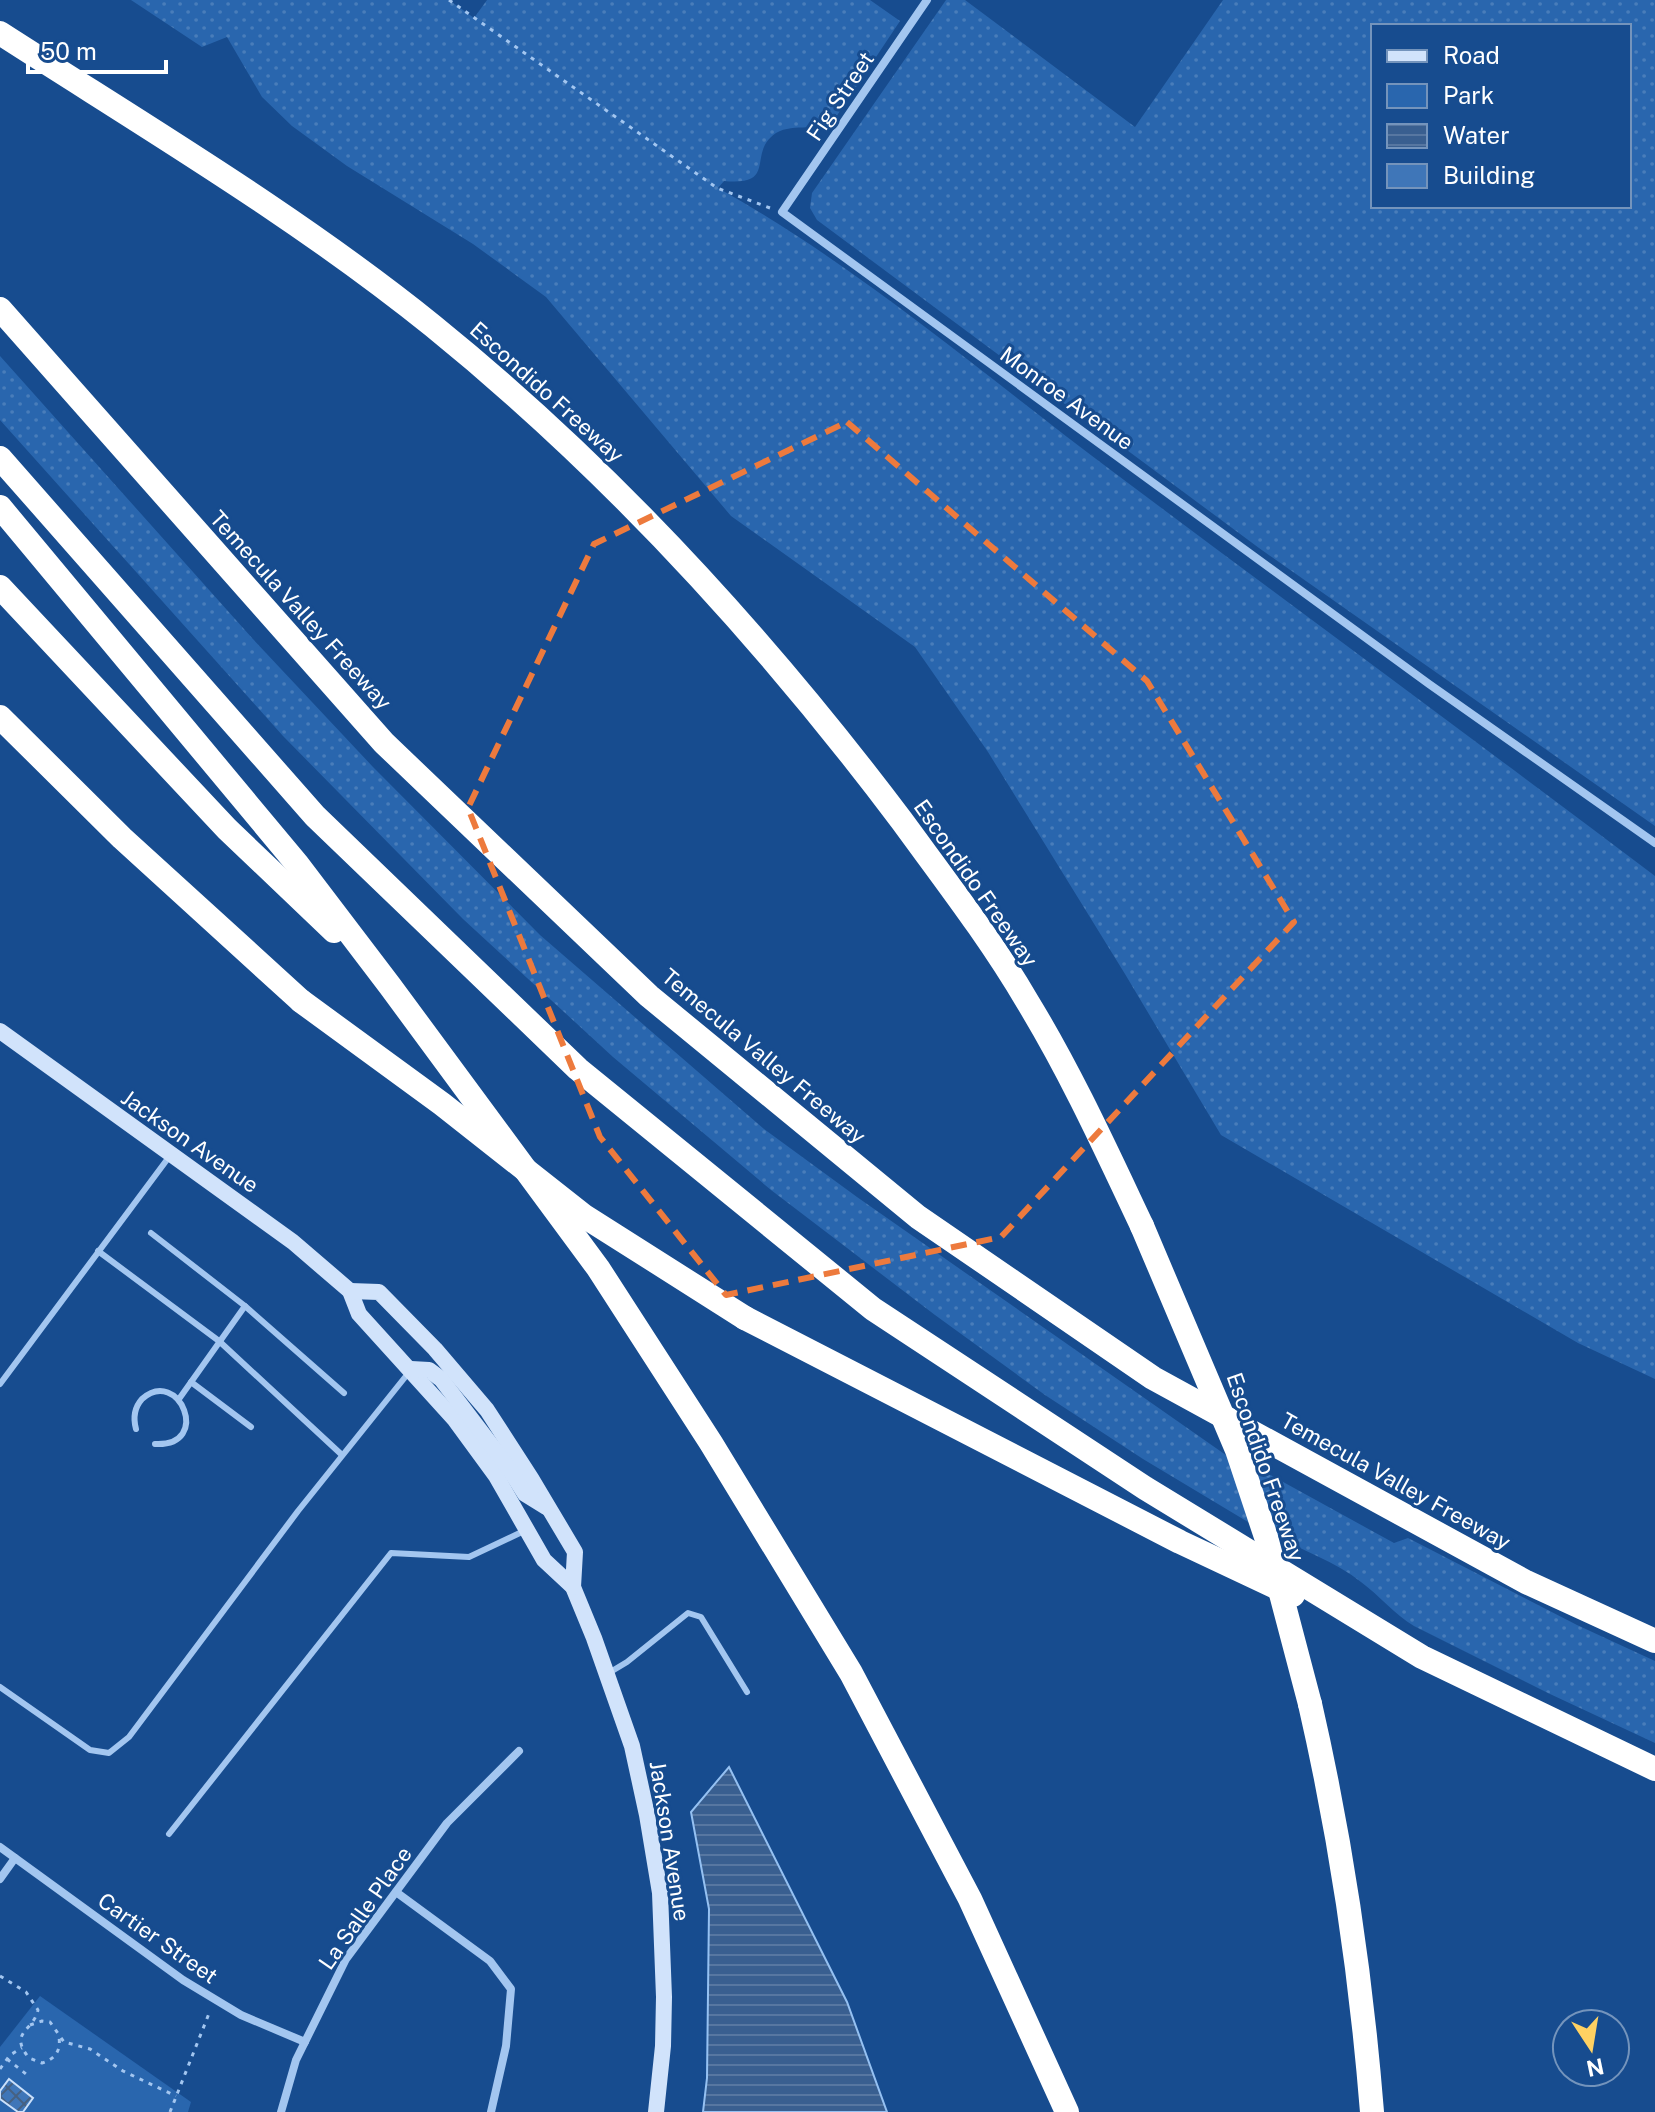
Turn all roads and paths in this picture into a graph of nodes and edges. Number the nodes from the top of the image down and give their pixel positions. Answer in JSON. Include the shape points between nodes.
{"nodes":[{"id":1,"x":449,"y":0,"type":"edge"},
{"id":2,"x":927,"y":0,"type":"edge"},
{"id":3,"x":0,"y":33,"type":"edge"},
{"id":4,"x":782,"y":212,"type":"junction"},
{"id":5,"x":0,"y":309,"type":"edge"},
{"id":6,"x":0,"y":458,"type":"edge"},
{"id":7,"x":0,"y":507,"type":"edge"},
{"id":8,"x":0,"y":587,"type":"edge"},
{"id":9,"x":0,"y":717,"type":"edge"},
{"id":10,"x":1655,"y":843,"type":"edge"},
{"id":11,"x":390,"y":986,"type":"junction"},
{"id":12,"x":0,"y":1031,"type":"edge"},
{"id":13,"x":171,"y":1154,"type":"junction"},
{"id":14,"x":151,"y":1233,"type":"dead end"},
{"id":15,"x":98,"y":1251,"type":"junction"},
{"id":16,"x":350,"y":1291,"type":"junction"},
{"id":17,"x":245,"y":1306,"type":"junction"},
{"id":18,"x":219,"y":1341,"type":"junction"},
{"id":19,"x":411,"y":1369,"type":"junction"},
{"id":20,"x":191,"y":1382,"type":"junction"},
{"id":21,"x":0,"y":1384,"type":"edge"},
{"id":22,"x":344,"y":1393,"type":"dead end"},
{"id":23,"x":179,"y":1399,"type":"junction"},
{"id":24,"x":251,"y":1427,"type":"dead end"},
{"id":25,"x":136,"y":1429,"type":"dead end"},
{"id":26,"x":155,"y":1444,"type":"dead end"},
{"id":27,"x":342,"y":1455,"type":"junction"},
{"id":28,"x":551,"y":1510,"type":"junction"},
{"id":29,"x":528,"y":1530,"type":"junction"},
{"id":30,"x":573,"y":1587,"type":"junction"},
{"id":31,"x":1655,"y":1641,"type":"edge"},
{"id":32,"x":1422,"y":1657,"type":"junction"},
{"id":33,"x":607,"y":1674,"type":"junction"},
{"id":34,"x":0,"y":1687,"type":"edge"},
{"id":35,"x":747,"y":1692,"type":"dead end"},
{"id":36,"x":519,"y":1751,"type":"dead end"},
{"id":37,"x":1655,"y":1769,"type":"edge"},
{"id":38,"x":169,"y":1834,"type":"dead end"},
{"id":39,"x":0,"y":1847,"type":"edge"},
{"id":40,"x":15,"y":1858,"type":"junction"},
{"id":41,"x":0,"y":1879,"type":"edge"},
{"id":42,"x":396,"y":1892,"type":"junction"},
{"id":43,"x":0,"y":1976,"type":"edge"},
{"id":44,"x":214,"y":1999,"type":"junction"},
{"id":45,"x":30,"y":2025,"type":"junction"},
{"id":46,"x":59,"y":2037,"type":"junction"},
{"id":47,"x":305,"y":2042,"type":"junction"},
{"id":48,"x":22,"y":2048,"type":"junction"},
{"id":49,"x":7,"y":2059,"type":"junction"},
{"id":50,"x":0,"y":2069,"type":"edge"},
{"id":51,"x":26,"y":2074,"type":"dead end"},
{"id":52,"x":176,"y":2096,"type":"junction"},
{"id":53,"x":170,"y":2112,"type":"edge"},
{"id":54,"x":281,"y":2112,"type":"edge"},
{"id":55,"x":491,"y":2112,"type":"edge"},
{"id":56,"x":656,"y":2112,"type":"edge"},
{"id":57,"x":1067,"y":2112,"type":"edge"},
{"id":58,"x":1372,"y":2112,"type":"edge"}],
"edges":[{"from":1,"to":4,"type":"path","via":[[717,188]]},
{"from":2,"to":4,"type":"street","name":"Fig Street"},
{"from":3,"to":58,"type":"highway","name":"Escondido Freeway","bridge":true,"via":[[296,225],[433,326],[597,470],[803,693],[975,919],[1067,1071],[1142,1226],[1237,1450],[1266,1537],[1332,1798]]},
{"from":4,"to":10,"type":"street","name":"Monroe Avenue"},
{"from":5,"to":31,"type":"highway","name":"Temecula Valley Freeway","via":[[384,743],[649,996],[918,1217],[1153,1378],[1526,1582]]},
{"from":6,"to":32,"type":"highway","via":[[315,816],[578,1069],[873,1309],[1145,1488]]},
{"from":7,"to":11,"type":"highway","via":[[298,865]]},
{"from":8,"to":11,"type":"highway","via":[[227,829]]},
{"from":9,"to":32,"type":"highway","bridge":true,"via":[[122,838],[301,1001],[584,1216],[745,1318],[1180,1542]]},
{"from":11,"to":57,"type":"highway","via":[[598,1268],[851,1673],[970,1899]]},
{"from":12,"to":13,"type":"main road","name":"Jackson Avenue"},
{"from":13,"to":15,"type":"lane"},
{"from":13,"to":16,"type":"main road","name":"Jackson Avenue","via":[[293,1242]]},
{"from":14,"to":17,"type":"lane"},
{"from":15,"to":18,"type":"lane"},
{"from":15,"to":21,"type":"lane"},
{"from":16,"to":19,"type":"main road","name":"Jackson Avenue","via":[[359,1314]]},
{"from":16,"to":28,"type":"main road","name":"Jackson Avenue","via":[[379,1292],[435,1349],[487,1410]]},
{"from":17,"to":18,"type":"lane"},
{"from":17,"to":22,"type":"lane"},
{"from":18,"to":20,"type":"lane"},
{"from":18,"to":27,"type":"lane"},
{"from":19,"to":27,"type":"lane"},
{"from":19,"to":28,"type":"main road","via":[[429,1370],[441,1379],[525,1494]]},
{"from":19,"to":29,"type":"main road","name":"Jackson Avenue","via":[[496,1476]]},
{"from":20,"to":23,"type":"lane"},
{"from":20,"to":24,"type":"lane"},
{"from":23,"to":25,"type":"lane","via":[[163,1392],[146,1397],[135,1411]]},
{"from":23,"to":26,"type":"lane","via":[[187,1414],[184,1431],[171,1442]]},
{"from":27,"to":34,"type":"lane","via":[[129,1737],[109,1753],[90,1750]]},
{"from":28,"to":30,"type":"main road","name":"Jackson Avenue","via":[[575,1552]]},
{"from":29,"to":30,"type":"main road","name":"Jackson Avenue","via":[[544,1560]]},
{"from":29,"to":38,"type":"lane","via":[[469,1557],[391,1553]]},
{"from":30,"to":33,"type":"main road","name":"Jackson Avenue"},
{"from":32,"to":37,"type":"highway"},
{"from":33,"to":35,"type":"lane","via":[[688,1613],[701,1617]]},
{"from":33,"to":56,"type":"main road","name":"Jackson Avenue","via":[[632,1746],[660,1893],[664,1997]]},
{"from":36,"to":42,"type":"street","name":"La Salle Place","via":[[447,1823]]},
{"from":39,"to":40,"type":"street","name":"Cartier Street"},
{"from":40,"to":41,"type":"street"},
{"from":40,"to":44,"type":"street","name":"Cartier Street"},
{"from":42,"to":47,"type":"street","name":"La Salle Place","via":[[346,1959]]},
{"from":42,"to":55,"type":"street","via":[[490,1961],[511,1989],[506,2046]]},
{"from":43,"to":45,"type":"path","via":[[34,2000],[38,2010]]},
{"from":44,"to":47,"type":"street","name":"Cartier Street"},
{"from":44,"to":52,"type":"path"},
{"from":45,"to":46,"type":"path","via":[[50,2022]]},
{"from":45,"to":48,"type":"path","via":[[20,2038]]},
{"from":46,"to":48,"type":"path","via":[[54,2057],[42,2063]]},
{"from":46,"to":52,"type":"path"},
{"from":47,"to":54,"type":"street","name":"La Salle Place"},
{"from":48,"to":49,"type":"path"},
{"from":49,"to":50,"type":"path"},
{"from":49,"to":51,"type":"path"},
{"from":52,"to":53,"type":"path"}]}
